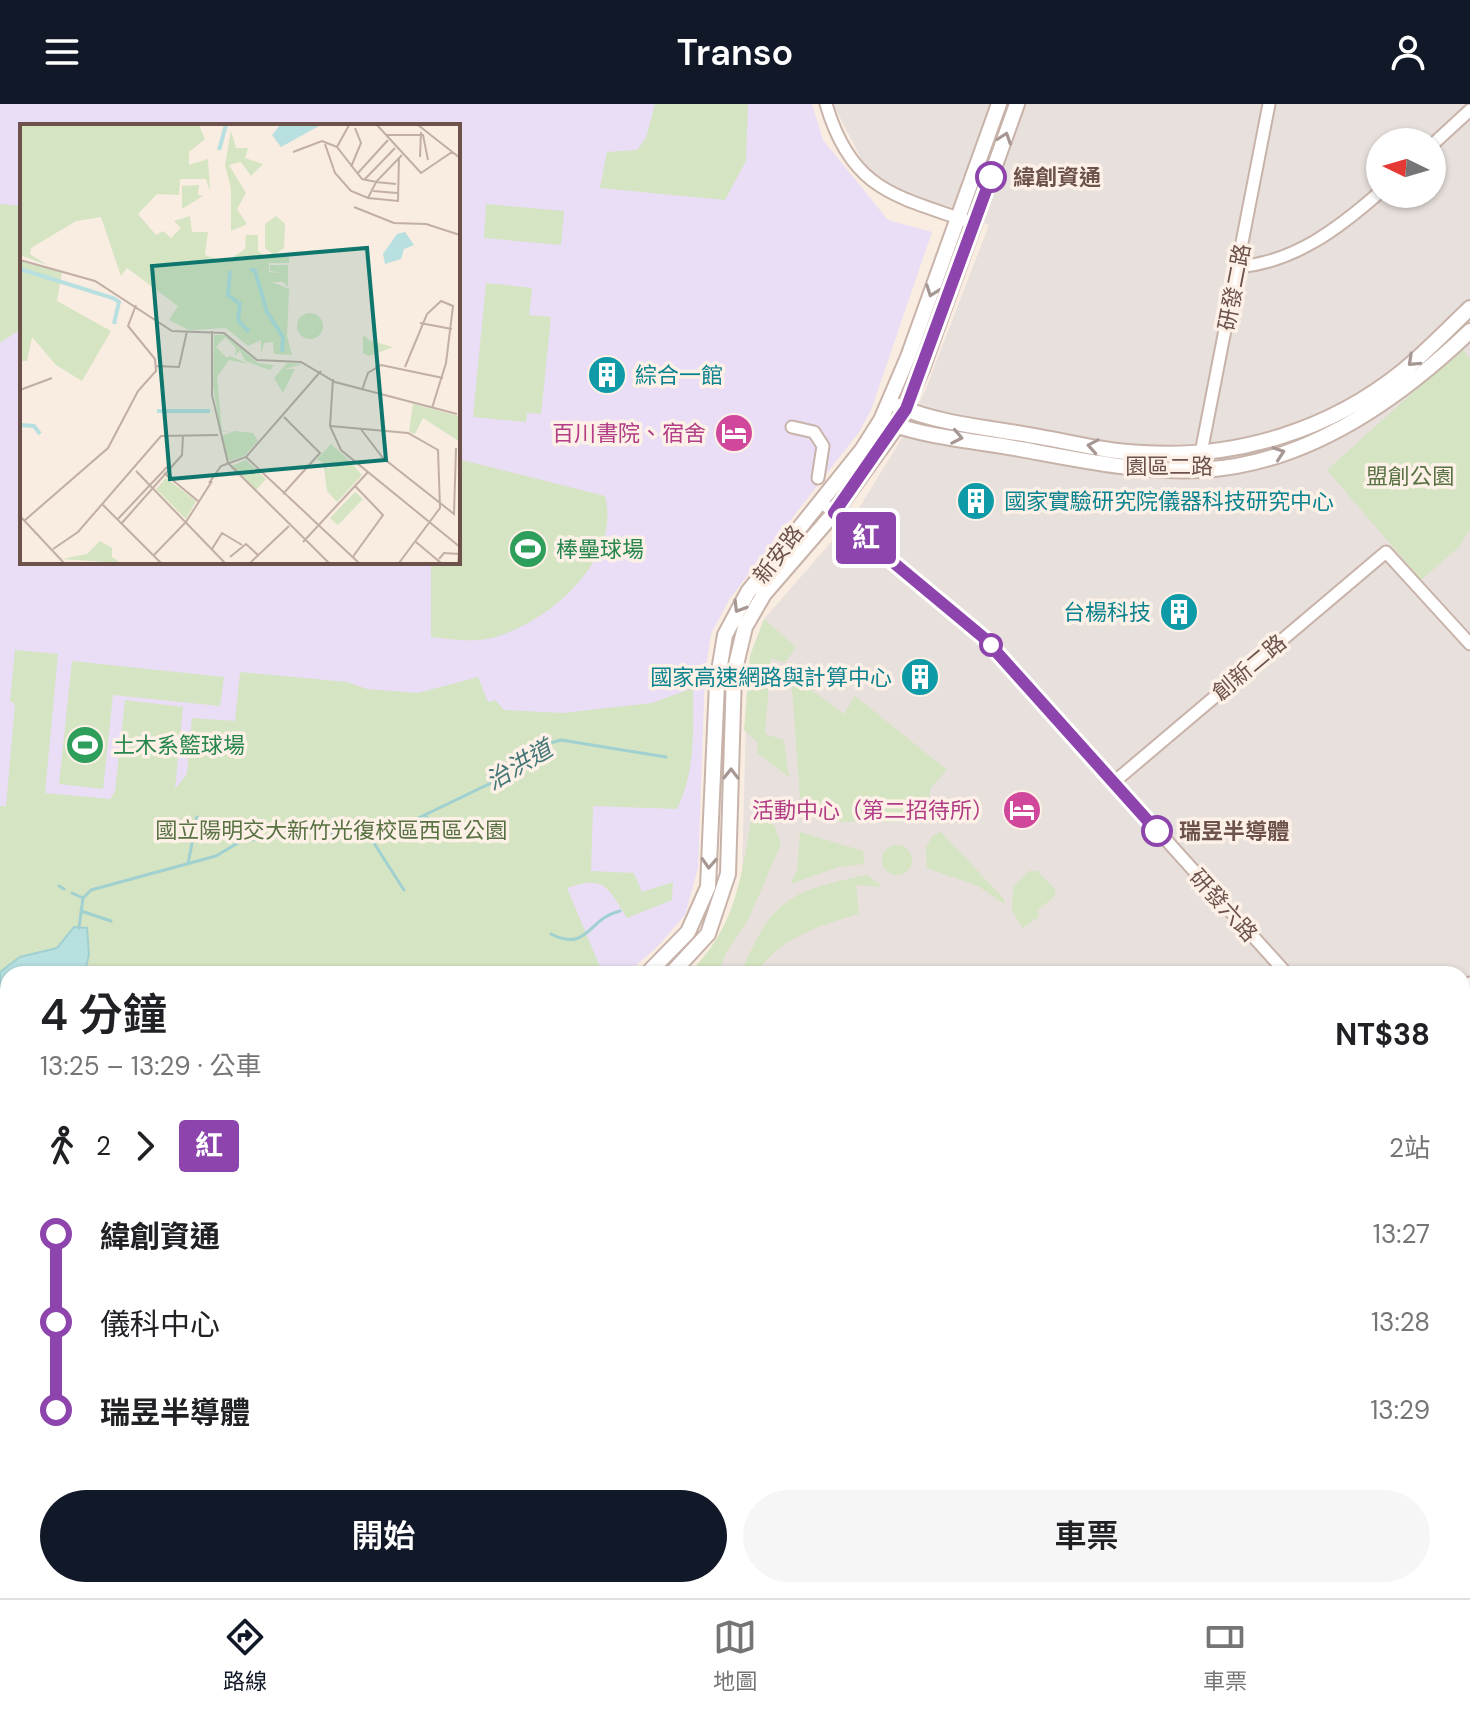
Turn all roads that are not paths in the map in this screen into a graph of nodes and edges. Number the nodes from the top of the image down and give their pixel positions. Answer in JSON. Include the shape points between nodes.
{"nodes":[{"id":1,"x":826,"y":104,"type":"edge"},
{"id":2,"x":999,"y":104,"type":"edge"},
{"id":3,"x":1017,"y":104,"type":"edge"},
{"id":4,"x":1269,"y":104,"type":"edge"},
{"id":5,"x":1470,"y":110,"type":"edge"},
{"id":6,"x":1446,"y":132,"type":"edge"},
{"id":7,"x":1366,"y":204,"type":"edge"},
{"id":8,"x":958,"y":218,"type":"junction"},
{"id":9,"x":975,"y":224,"type":"junction"},
{"id":10,"x":1238,"y":267,"type":"junction"},
{"id":11,"x":1470,"y":308,"type":"edge"},
{"id":12,"x":1470,"y":331,"type":"edge"},
{"id":13,"x":890,"y":402,"type":"junction"},
{"id":14,"x":906,"y":409,"type":"junction"},
{"id":15,"x":881,"y":420,"type":"junction"},
{"id":16,"x":897,"y":426,"type":"junction"},
{"id":17,"x":792,"y":427,"type":"dead end"},
{"id":18,"x":1201,"y":453,"type":"junction"},
{"id":19,"x":1203,"y":470,"type":"junction"},
{"id":20,"x":818,"y":478,"type":"dead end"},
{"id":21,"x":820,"y":501,"type":"junction"},
{"id":22,"x":834,"y":513,"type":"junction"},
{"id":23,"x":1470,"y":644,"type":"edge"},
{"id":24,"x":1114,"y":782,"type":"junction"},
{"id":25,"x":655,"y":966,"type":"edge"},
{"id":26,"x":678,"y":966,"type":"edge"},
{"id":27,"x":1280,"y":966,"type":"edge"}],
"edges":[{"from":1,"to":8,"type":"street","via":[[860,172],[880,190]]},
{"from":2,"to":8,"type":"street","name":"新安路"},
{"from":9,"to":3,"type":"street","name":"新安路","one_way":true},
{"from":4,"to":10,"type":"street","name":"研發二路"},
{"from":5,"to":6,"type":"street"},
{"from":7,"to":10,"type":"street","via":[[1337,230],[1262,265]]},
{"from":8,"to":9,"type":"street"},
{"from":8,"to":13,"type":"street","name":"新安路","one_way":true},
{"from":9,"to":14,"type":"street","name":"新安路"},
{"from":10,"to":18,"type":"street","name":"研發二路"},
{"from":11,"to":18,"type":"street","name":"園區二路","one_way":true,"via":[[1404,370],[1342,411],[1263,442]]},
{"from":19,"to":12,"type":"street","name":"園區二路","one_way":true,"via":[[1268,457],[1346,425],[1405,388]]},
{"from":13,"to":14,"type":"street","name":"園區二路"},
{"from":13,"to":15,"type":"street","name":"新安路"},
{"from":14,"to":16,"type":"street","name":"新安路"},
{"from":18,"to":14,"type":"street","name":"園區二路","one_way":true,"via":[[1098,448]]},
{"from":15,"to":16,"type":"street","name":"園區二路"},
{"from":15,"to":21,"type":"street","name":"新安路"},
{"from":16,"to":19,"type":"street","name":"園區二路","one_way":true,"via":[[1108,466]]},
{"from":16,"to":22,"type":"street","name":"新安路"},
{"from":17,"to":20,"type":"street","via":[[814,432],[823,446]]},
{"from":18,"to":19,"type":"street","name":"研發二路"},
{"from":21,"to":22,"type":"street","name":"研發六路"},
{"from":21,"to":25,"type":"street","name":"新安路","one_way":true,"via":[[748,592],[725,635],[717,683],[708,887],[688,932]]},
{"from":22,"to":24,"type":"street","name":"研發六路","via":[[984,638]]},
{"from":26,"to":22,"type":"street","name":"新安路","one_way":true,"via":[[708,934],[728,874],[734,673],[745,627],[764,594]]},
{"from":23,"to":24,"type":"street","name":"創新二路","via":[[1386,552]]},
{"from":24,"to":27,"type":"street","name":"研發六路"}]}
